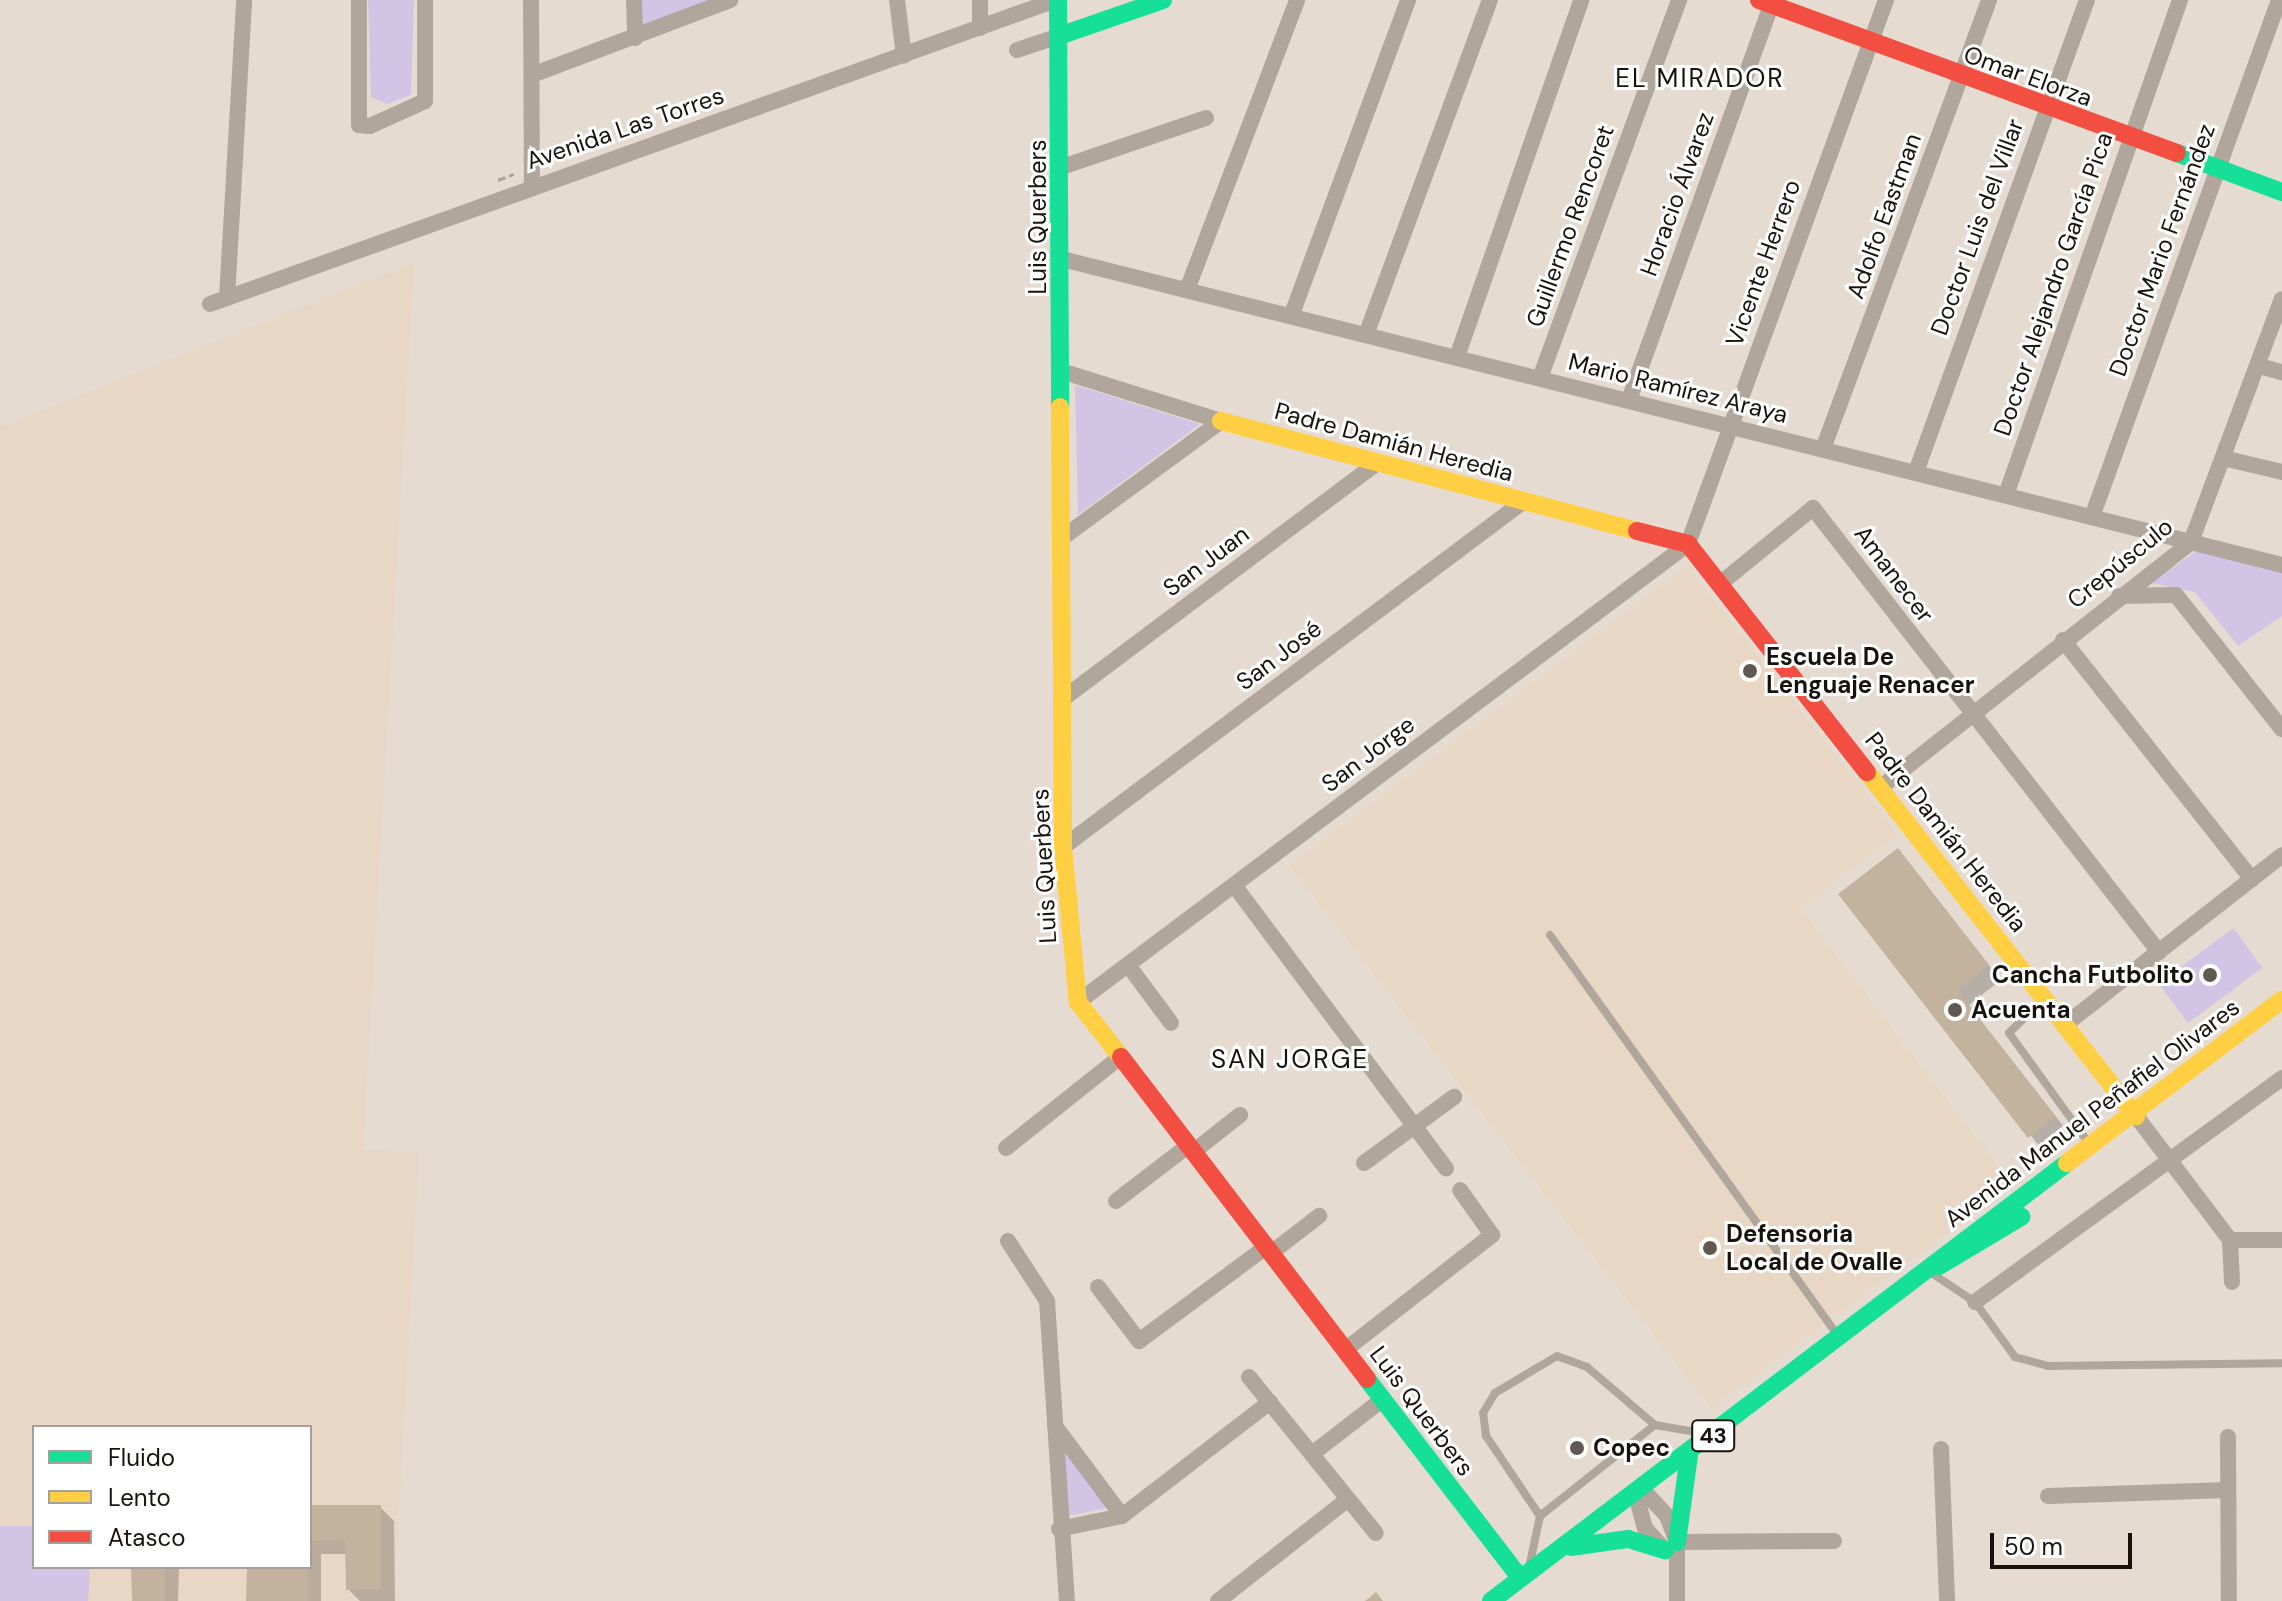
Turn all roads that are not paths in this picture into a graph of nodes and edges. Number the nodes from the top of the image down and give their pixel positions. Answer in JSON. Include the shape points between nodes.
{"nodes":[{"id":1,"x":244,"y":0,"type":"edge"},
{"id":2,"x":359,"y":0,"type":"edge"},
{"id":3,"x":425,"y":0,"type":"edge"},
{"id":4,"x":531,"y":0,"type":"edge"},
{"id":5,"x":634,"y":0,"type":"edge"},
{"id":6,"x":730,"y":0,"type":"edge"},
{"id":7,"x":897,"y":0,"type":"edge"},
{"id":8,"x":980,"y":0,"type":"edge"},
{"id":9,"x":1057,"y":0,"type":"edge"},
{"id":10,"x":1163,"y":0,"type":"edge"},
{"id":11,"x":1297,"y":0,"type":"edge"},
{"id":12,"x":1408,"y":0,"type":"edge"},
{"id":13,"x":1490,"y":0,"type":"edge"},
{"id":14,"x":1581,"y":0,"type":"edge"},
{"id":15,"x":1679,"y":0,"type":"edge"},
{"id":16,"x":1886,"y":0,"type":"edge"},
{"id":17,"x":1989,"y":0,"type":"edge"},
{"id":18,"x":2087,"y":0,"type":"edge"},
{"id":19,"x":2180,"y":0,"type":"edge"},
{"id":20,"x":2279,"y":0,"type":"edge"},
{"id":21,"x":1778,"y":4,"type":"edge"},
{"id":22,"x":980,"y":28,"type":"junction"},
{"id":23,"x":1059,"y":36,"type":"junction"},
{"id":24,"x":635,"y":38,"type":"junction"},
{"id":25,"x":1870,"y":42,"type":"junction"},
{"id":26,"x":1017,"y":50,"type":"dead end"},
{"id":27,"x":904,"y":56,"type":"junction"},
{"id":28,"x":532,"y":75,"type":"junction"},
{"id":29,"x":1960,"y":78,"type":"junction"},
{"id":30,"x":2045,"y":108,"type":"junction"},
{"id":31,"x":1206,"y":118,"type":"dead end"},
{"id":32,"x":2128,"y":137,"type":"junction"},
{"id":33,"x":1062,"y":167,"type":"junction"},
{"id":34,"x":2217,"y":169,"type":"junction"},
{"id":35,"x":532,"y":185,"type":"junction"},
{"id":36,"x":2282,"y":192,"type":"edge"},
{"id":37,"x":1062,"y":259,"type":"junction"},
{"id":38,"x":1187,"y":290,"type":"junction"},
{"id":39,"x":2282,"y":299,"type":"edge"},
{"id":40,"x":1292,"y":314,"type":"junction"},
{"id":41,"x":1366,"y":335,"type":"junction"},
{"id":42,"x":1457,"y":357,"type":"junction"},
{"id":43,"x":2259,"y":366,"type":"junction"},
{"id":44,"x":1061,"y":371,"type":"junction"},
{"id":45,"x":2282,"y":372,"type":"edge"},
{"id":46,"x":1540,"y":378,"type":"junction"},
{"id":47,"x":1629,"y":400,"type":"junction"},
{"id":48,"x":1221,"y":421,"type":"junction"},
{"id":49,"x":1729,"y":425,"type":"junction"},
{"id":50,"x":1823,"y":449,"type":"junction"},
{"id":51,"x":2223,"y":458,"type":"junction"},
{"id":52,"x":1377,"y":463,"type":"junction"},
{"id":53,"x":1916,"y":472,"type":"junction"},
{"id":54,"x":2282,"y":472,"type":"edge"},
{"id":55,"x":2006,"y":495,"type":"junction"},
{"id":56,"x":1524,"y":501,"type":"junction"},
{"id":57,"x":2092,"y":517,"type":"junction"},
{"id":58,"x":1062,"y":538,"type":"junction"},
{"id":59,"x":2191,"y":542,"type":"junction"},
{"id":60,"x":1688,"y":544,"type":"junction"},
{"id":61,"x":2282,"y":565,"type":"edge"},
{"id":62,"x":1721,"y":583,"type":"junction"},
{"id":63,"x":2119,"y":596,"type":"junction"},
{"id":64,"x":2063,"y":640,"type":"junction"},
{"id":65,"x":1064,"y":698,"type":"junction"},
{"id":66,"x":1971,"y":714,"type":"junction"},
{"id":67,"x":2282,"y":729,"type":"edge"},
{"id":68,"x":1881,"y":787,"type":"junction"},
{"id":69,"x":1063,"y":847,"type":"junction"},
{"id":70,"x":2282,"y":855,"type":"edge"},
{"id":71,"x":2252,"y":879,"type":"junction"},
{"id":72,"x":1234,"y":885,"type":"junction"},
{"id":73,"x":1550,"y":935,"type":"dead end"},
{"id":74,"x":2159,"y":952,"type":"junction"},
{"id":75,"x":1128,"y":965,"type":"junction"},
{"id":76,"x":2045,"y":998,"type":"junction"},
{"id":77,"x":2282,"y":1000,"type":"edge"},
{"id":78,"x":1078,"y":1002,"type":"junction"},
{"id":79,"x":2282,"y":1021,"type":"edge"},
{"id":80,"x":1171,"y":1023,"type":"dead end"},
{"id":81,"x":2066,"y":1024,"type":"junction"},
{"id":82,"x":1120,"y":1057,"type":"junction"},
{"id":83,"x":2282,"y":1078,"type":"edge"},
{"id":84,"x":1454,"y":1097,"type":"dead end"},
{"id":85,"x":1240,"y":1115,"type":"dead end"},
{"id":86,"x":2141,"y":1122,"type":"junction"},
{"id":87,"x":1414,"y":1125,"type":"junction"},
{"id":88,"x":1006,"y":1148,"type":"dead end"},
{"id":89,"x":1191,"y":1149,"type":"junction"},
{"id":90,"x":2093,"y":1149,"type":"junction"},
{"id":91,"x":2169,"y":1159,"type":"junction"},
{"id":92,"x":1364,"y":1163,"type":"dead end"},
{"id":93,"x":1446,"y":1168,"type":"dead end"},
{"id":94,"x":1460,"y":1190,"type":"dead end"},
{"id":95,"x":1116,"y":1201,"type":"dead end"},
{"id":96,"x":1319,"y":1216,"type":"dead end"},
{"id":97,"x":2282,"y":1225,"type":"edge"},
{"id":98,"x":2264,"y":1239,"type":"junction"},
{"id":99,"x":2230,"y":1240,"type":"junction"},
{"id":100,"x":2282,"y":1240,"type":"edge"},
{"id":101,"x":1008,"y":1241,"type":"dead end"},
{"id":102,"x":1268,"y":1250,"type":"junction"},
{"id":103,"x":1931,"y":1270,"type":"junction"},
{"id":104,"x":2232,"y":1282,"type":"dead end"},
{"id":105,"x":1098,"y":1287,"type":"dead end"},
{"id":106,"x":1975,"y":1302,"type":"junction"},
{"id":107,"x":1840,"y":1340,"type":"junction"},
{"id":108,"x":1345,"y":1350,"type":"junction"},
{"id":109,"x":2282,"y":1363,"type":"edge"},
{"id":110,"x":1249,"y":1377,"type":"dead end"},
{"id":111,"x":1383,"y":1399,"type":"junction"},
{"id":112,"x":1270,"y":1402,"type":"junction"},
{"id":113,"x":1054,"y":1425,"type":"junction"},
{"id":114,"x":1655,"y":1425,"type":"junction"},
{"id":115,"x":1715,"y":1435,"type":"junction"},
{"id":116,"x":2228,"y":1437,"type":"dead end"},
{"id":117,"x":1941,"y":1449,"type":"dead end"},
{"id":118,"x":1312,"y":1454,"type":"junction"},
{"id":119,"x":1689,"y":1456,"type":"junction"},
{"id":120,"x":2228,"y":1490,"type":"junction"},
{"id":121,"x":1639,"y":1493,"type":"junction"},
{"id":122,"x":2048,"y":1496,"type":"dead end"},
{"id":123,"x":1348,"y":1499,"type":"junction"},
{"id":124,"x":1122,"y":1516,"type":"junction"},
{"id":125,"x":1540,"y":1516,"type":"junction"},
{"id":126,"x":1059,"y":1529,"type":"junction"},
{"id":127,"x":1376,"y":1533,"type":"dead end"},
{"id":128,"x":1834,"y":1541,"type":"dead end"},
{"id":129,"x":1557,"y":1551,"type":"junction"},
{"id":130,"x":1673,"y":1551,"type":"junction"},
{"id":131,"x":1524,"y":1575,"type":"junction"},
{"id":132,"x":1067,"y":1601,"type":"edge"},
{"id":133,"x":1218,"y":1601,"type":"edge"},
{"id":134,"x":1491,"y":1601,"type":"edge"},
{"id":135,"x":1677,"y":1601,"type":"edge"},
{"id":136,"x":1947,"y":1601,"type":"edge"},
{"id":137,"x":2229,"y":1601,"type":"edge"}],
"edges":[{"from":1,"to":35,"type":"street","name":"Avenida Las Torres","via":[[218,301]]},
{"from":2,"to":3,"type":"street","via":[[359,125],[370,126],[425,101]]},
{"from":4,"to":28,"type":"street"},
{"from":5,"to":24,"type":"street"},
{"from":6,"to":24,"type":"street"},
{"from":7,"to":27,"type":"street"},
{"from":8,"to":22,"type":"street"},
{"from":9,"to":22,"type":"street","name":"Avenida Las Torres"},
{"from":9,"to":23,"type":"street","name":"Luis Querbers"},
{"from":10,"to":23,"type":"street"},
{"from":11,"to":38,"type":"street"},
{"from":12,"to":40,"type":"street"},
{"from":13,"to":41,"type":"street"},
{"from":14,"to":42,"type":"street"},
{"from":15,"to":46,"type":"street","name":"Guillermo Rencoret"},
{"from":16,"to":25,"type":"street","name":"Vicente Herrero"},
{"from":17,"to":29,"type":"street","name":"Adolfo Eastman"},
{"from":18,"to":30,"type":"street","name":"Doctor Luis del Villar"},
{"from":19,"to":32,"type":"street","name":"Doctor Alejandro García Pica"},
{"from":20,"to":34,"type":"street","name":"Doctor Mario Fernández"},
{"from":21,"to":25,"type":"street","name":"Omar Elorza"},
{"from":21,"to":47,"type":"street","name":"Horacio Álvarez"},
{"from":22,"to":27,"type":"street","name":"Avenida Las Torres"},
{"from":23,"to":26,"type":"street"},
{"from":23,"to":33,"type":"street","name":"Luis Querbers"},
{"from":24,"to":28,"type":"street"},
{"from":25,"to":29,"type":"street","name":"Omar Elorza"},
{"from":25,"to":49,"type":"street","name":"Vicente Herrero"},
{"from":27,"to":35,"type":"street","name":"Avenida Las Torres"},
{"from":28,"to":35,"type":"street"},
{"from":29,"to":30,"type":"street","name":"Omar Elorza"},
{"from":29,"to":50,"type":"street","name":"Adolfo Eastman"},
{"from":30,"to":32,"type":"street","name":"Omar Elorza"},
{"from":30,"to":53,"type":"street","name":"Doctor Luis del Villar"},
{"from":31,"to":33,"type":"street"},
{"from":32,"to":34,"type":"street","name":"Omar Elorza"},
{"from":32,"to":55,"type":"street","name":"Doctor Alejandro García Pica"},
{"from":33,"to":37,"type":"street","name":"Luis Querbers"},
{"from":34,"to":36,"type":"street","name":"Omar Elorza"},
{"from":34,"to":57,"type":"street","name":"Doctor Mario Fernández"},
{"from":37,"to":38,"type":"street","name":"Mario Ramírez Araya"},
{"from":37,"to":44,"type":"street","name":"Luis Querbers"},
{"from":38,"to":40,"type":"street","name":"Mario Ramírez Araya"},
{"from":39,"to":43,"type":"street","name":"Crepúsculo"},
{"from":40,"to":41,"type":"street","name":"Mario Ramírez Araya"},
{"from":41,"to":42,"type":"street","name":"Mario Ramírez Araya"},
{"from":42,"to":46,"type":"street","name":"Mario Ramírez Araya"},
{"from":43,"to":45,"type":"street"},
{"from":43,"to":51,"type":"street","name":"Crepúsculo"},
{"from":44,"to":48,"type":"street","name":"Padre Damián Heredia"},
{"from":44,"to":58,"type":"street","name":"Luis Querbers"},
{"from":46,"to":47,"type":"street","name":"Mario Ramírez Araya"},
{"from":47,"to":49,"type":"street","name":"Mario Ramírez Araya"},
{"from":48,"to":52,"type":"street","name":"Padre Damián Heredia"},
{"from":48,"to":58,"type":"street"},
{"from":49,"to":50,"type":"street","name":"Mario Ramírez Araya"},
{"from":49,"to":60,"type":"street","name":"Vicente Herrero"},
{"from":50,"to":53,"type":"street","name":"Mario Ramírez Araya"},
{"from":51,"to":54,"type":"street"},
{"from":51,"to":59,"type":"street","name":"Crepúsculo"},
{"from":52,"to":56,"type":"street","name":"Padre Damián Heredia"},
{"from":52,"to":65,"type":"street","name":"San Juan"},
{"from":53,"to":55,"type":"street","name":"Mario Ramírez Araya"},
{"from":55,"to":57,"type":"street","name":"Mario Ramírez Araya"},
{"from":56,"to":60,"type":"street","name":"Padre Damián Heredia"},
{"from":56,"to":69,"type":"street","name":"San José"},
{"from":57,"to":59,"type":"street","name":"Mario Ramírez Araya"},
{"from":58,"to":65,"type":"street","name":"Luis Querbers"},
{"from":59,"to":61,"type":"street","name":"Mario Ramírez Araya"},
{"from":59,"to":63,"type":"street","name":"Crepúsculo"},
{"from":60,"to":62,"type":"street","name":"Padre Damián Heredia"},
{"from":60,"to":72,"type":"street","name":"San Jorge"},
{"from":62,"to":66,"type":"street","name":"Amanecer","via":[[1813,508]]},
{"from":62,"to":68,"type":"street","name":"Padre Damián Heredia"},
{"from":63,"to":64,"type":"street","name":"Crepúsculo"},
{"from":63,"to":67,"type":"street","via":[[2176,595]]},
{"from":64,"to":66,"type":"street","name":"Crepúsculo"},
{"from":64,"to":71,"type":"street"},
{"from":65,"to":69,"type":"street","name":"Luis Querbers"},
{"from":66,"to":68,"type":"street","name":"Crepúsculo"},
{"from":66,"to":74,"type":"street","name":"Amanecer"},
{"from":68,"to":76,"type":"street","name":"Padre Damián Heredia"},
{"from":69,"to":78,"type":"street","name":"Luis Querbers"},
{"from":70,"to":71,"type":"street"},
{"from":71,"to":74,"type":"street"},
{"from":72,"to":75,"type":"street","name":"San Jorge"},
{"from":72,"to":87,"type":"street"},
{"from":73,"to":107,"type":"lane"},
{"from":74,"to":81,"type":"street"},
{"from":75,"to":78,"type":"street","name":"San Jorge"},
{"from":75,"to":80,"type":"street"},
{"from":76,"to":81,"type":"street","name":"Padre Damián Heredia"},
{"from":76,"to":90,"type":"lane","via":[[2009,1033]]},
{"from":77,"to":86,"type":"street","name":"Avenida Manuel Peñafiel Olivares","number":"43"},
{"from":78,"to":82,"type":"street","name":"Luis Querbers"},
{"from":79,"to":86,"type":"street","name":"Avenida Manuel Peñafiel Olivares","number":"43"},
{"from":81,"to":86,"type":"street","name":"Padre Damián Heredia"},
{"from":82,"to":88,"type":"street"},
{"from":82,"to":89,"type":"street","name":"Luis Querbers"},
{"from":83,"to":91,"type":"street"},
{"from":84,"to":87,"type":"street"},
{"from":85,"to":89,"type":"street"},
{"from":86,"to":90,"type":"street","name":"Avenida Manuel Peñafiel Olivares","number":"43"},
{"from":86,"to":91,"type":"street"},
{"from":86,"to":103,"type":"street","name":"Avenida Manuel Peñafiel Olivares","number":"43","via":[[1968,1255]]},
{"from":87,"to":92,"type":"street"},
{"from":87,"to":93,"type":"street"},
{"from":89,"to":95,"type":"street"},
{"from":89,"to":102,"type":"street","name":"Luis Querbers"},
{"from":90,"to":103,"type":"street","name":"Avenida Manuel Peñafiel Olivares","number":"43","via":[[1957,1241]]},
{"from":91,"to":99,"type":"street"},
{"from":91,"to":106,"type":"street"},
{"from":94,"to":108,"type":"street","via":[[1492,1235]]},
{"from":96,"to":102,"type":"street"},
{"from":97,"to":98,"type":"street"},
{"from":98,"to":99,"type":"street"},
{"from":98,"to":100,"type":"street"},
{"from":99,"to":104,"type":"street"},
{"from":101,"to":113,"type":"street","via":[[1047,1301]]},
{"from":102,"to":105,"type":"street","via":[[1139,1341]]},
{"from":102,"to":108,"type":"street","name":"Luis Querbers"},
{"from":103,"to":106,"type":"lane"},
{"from":103,"to":107,"type":"street","name":"Avenida Manuel Peñafiel Olivares","number":"43"},
{"from":106,"to":109,"type":"lane","via":[[2015,1357],[2048,1366]]},
{"from":107,"to":115,"type":"street","name":"Avenida Manuel Peñafiel Olivares","number":"43"},
{"from":108,"to":111,"type":"street","name":"Luis Querbers"},
{"from":110,"to":112,"type":"street"},
{"from":111,"to":118,"type":"street"},
{"from":111,"to":131,"type":"street","name":"Luis Querbers"},
{"from":112,"to":118,"type":"street"},
{"from":112,"to":124,"type":"street"},
{"from":113,"to":124,"type":"street"},
{"from":113,"to":126,"type":"street"},
{"from":114,"to":115,"type":"lane"},
{"from":114,"to":125,"type":"lane"},
{"from":114,"to":125,"type":"lane","via":[[1587,1367],[1557,1356],[1495,1393],[1483,1413],[1486,1436]]},
{"from":115,"to":119,"type":"street","name":"Avenida Manuel Peñafiel Olivares","number":"43"},
{"from":116,"to":120,"type":"street"},
{"from":117,"to":136,"type":"street"},
{"from":118,"to":123,"type":"street"},
{"from":119,"to":121,"type":"street","name":"Avenida Manuel Peñafiel Olivares","number":"43"},
{"from":119,"to":130,"type":"street"},
{"from":120,"to":122,"type":"street"},
{"from":120,"to":137,"type":"street"},
{"from":121,"to":129,"type":"street","name":"Avenida Manuel Peñafiel Olivares","number":"43"},
{"from":121,"to":130,"type":"street","via":[[1667,1516]]},
{"from":121,"to":130,"type":"street","via":[[1645,1528]]},
{"from":123,"to":127,"type":"street"},
{"from":123,"to":133,"type":"street"},
{"from":124,"to":126,"type":"street"},
{"from":125,"to":131,"type":"lane"},
{"from":126,"to":132,"type":"street"},
{"from":128,"to":130,"type":"street"},
{"from":129,"to":130,"type":"street","via":[[1619,1539]]},
{"from":129,"to":131,"type":"street","name":"Avenida Manuel Peñafiel Olivares","number":"43"},
{"from":130,"to":135,"type":"street"},
{"from":131,"to":134,"type":"street","name":"Avenida Manuel Peñafiel Olivares","number":"43"}]}
